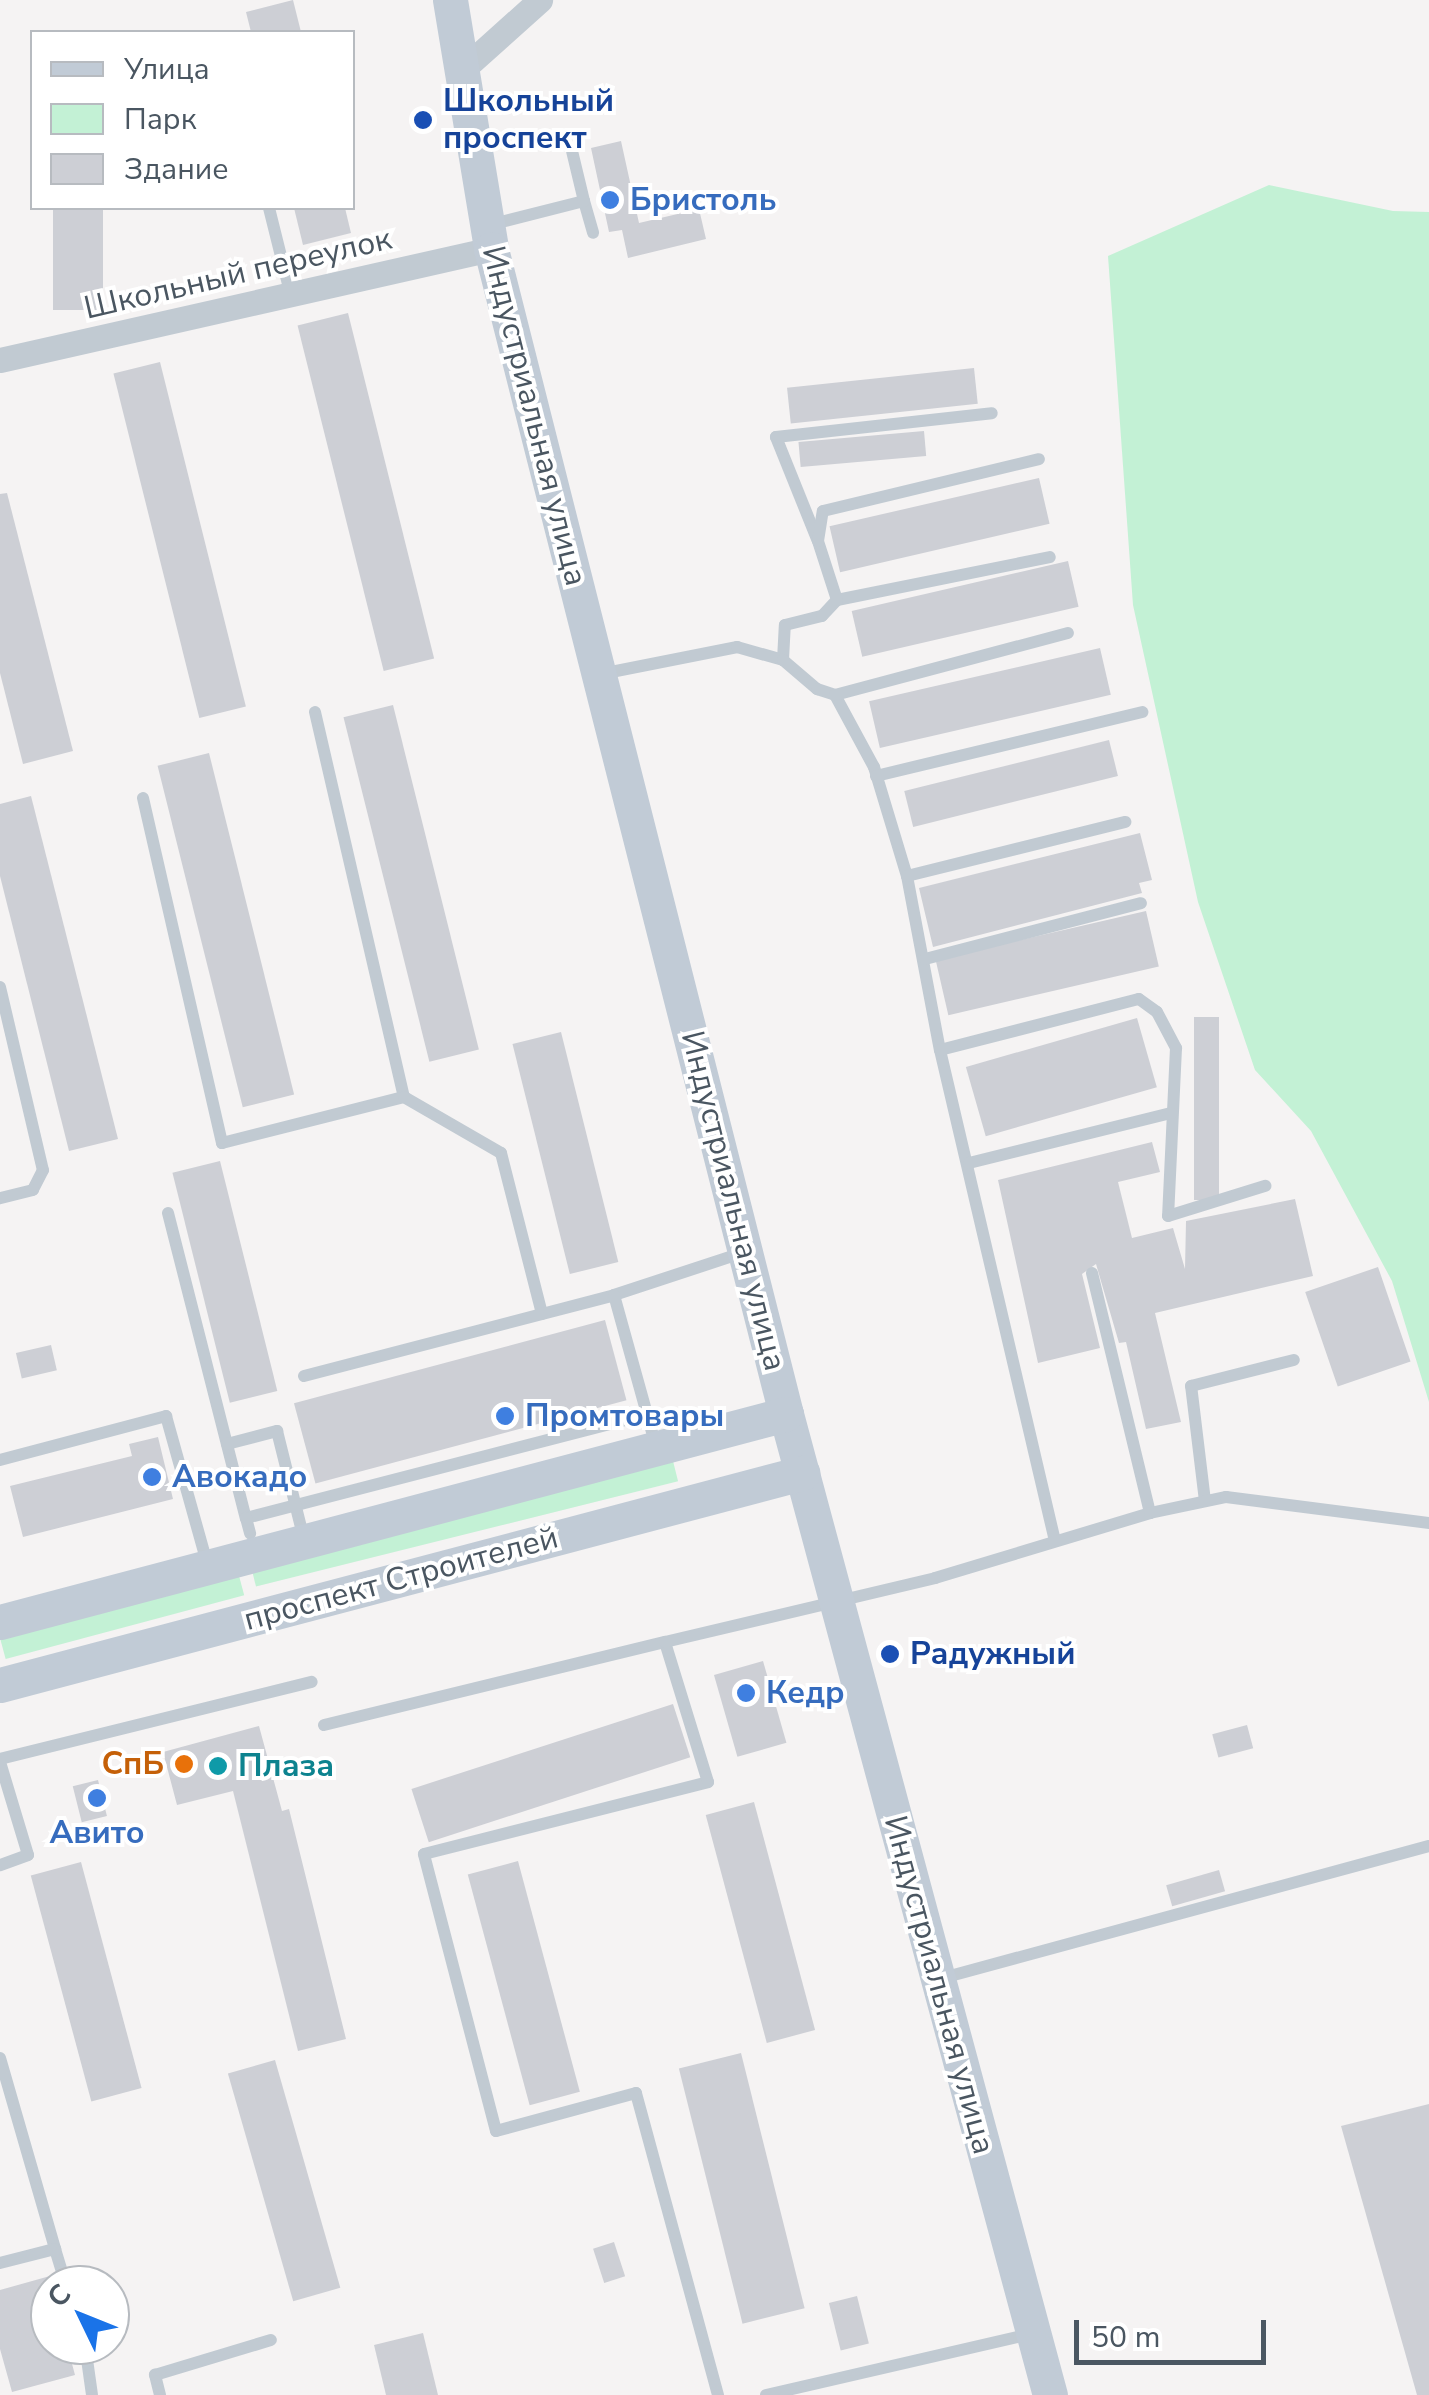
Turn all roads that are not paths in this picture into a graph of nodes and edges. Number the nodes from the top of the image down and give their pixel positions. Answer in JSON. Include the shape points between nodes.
{"nodes":[{"id":1,"x":450,"y":0,"type":"edge"},
{"id":2,"x":540,"y":0,"type":"edge"},
{"id":3,"x":462,"y":70,"type":"junction"},
{"id":4,"x":572,"y":151,"type":"dead end"},
{"id":5,"x":584,"y":201,"type":"junction"},
{"id":6,"x":269,"y":210,"type":"edge"},
{"id":7,"x":593,"y":233,"type":"dead end"},
{"id":8,"x":489,"y":237,"type":"junction"},
{"id":9,"x":290,"y":296,"type":"junction"},
{"id":10,"x":0,"y":360,"type":"edge"},
{"id":11,"x":992,"y":414,"type":"dead end"},
{"id":12,"x":1039,"y":459,"type":"dead end"},
{"id":13,"x":818,"y":542,"type":"junction"},
{"id":14,"x":1050,"y":557,"type":"dead end"},
{"id":15,"x":837,"y":600,"type":"junction"},
{"id":16,"x":1068,"y":633,"type":"dead end"},
{"id":17,"x":783,"y":660,"type":"junction"},
{"id":18,"x":600,"y":674,"type":"junction"},
{"id":19,"x":835,"y":696,"type":"junction"},
{"id":20,"x":315,"y":712,"type":"dead end"},
{"id":21,"x":1142,"y":712,"type":"dead end"},
{"id":22,"x":876,"y":776,"type":"junction"},
{"id":23,"x":143,"y":798,"type":"dead end"},
{"id":24,"x":1125,"y":822,"type":"dead end"},
{"id":25,"x":908,"y":876,"type":"junction"},
{"id":26,"x":1141,"y":903,"type":"dead end"},
{"id":27,"x":924,"y":959,"type":"junction"},
{"id":28,"x":0,"y":987,"type":"edge"},
{"id":29,"x":940,"y":1050,"type":"junction"},
{"id":30,"x":404,"y":1096,"type":"junction"},
{"id":31,"x":1171,"y":1113,"type":"junction"},
{"id":32,"x":969,"y":1164,"type":"junction"},
{"id":33,"x":1265,"y":1186,"type":"dead end"},
{"id":34,"x":0,"y":1198,"type":"edge"},
{"id":35,"x":168,"y":1213,"type":"dead end"},
{"id":36,"x":746,"y":1252,"type":"junction"},
{"id":37,"x":1092,"y":1273,"type":"dead end"},
{"id":38,"x":614,"y":1295,"type":"junction"},
{"id":39,"x":542,"y":1314,"type":"junction"},
{"id":40,"x":1294,"y":1360,"type":"dead end"},
{"id":41,"x":304,"y":1376,"type":"dead end"},
{"id":42,"x":647,"y":1414,"type":"junction"},
{"id":43,"x":786,"y":1414,"type":"junction"},
{"id":44,"x":227,"y":1444,"type":"junction"},
{"id":45,"x":657,"y":1448,"type":"junction"},
{"id":46,"x":0,"y":1460,"type":"edge"},
{"id":47,"x":802,"y":1473,"type":"junction"},
{"id":48,"x":1205,"y":1501,"type":"junction"},
{"id":49,"x":296,"y":1505,"type":"junction"},
{"id":50,"x":1150,"y":1513,"type":"junction"},
{"id":51,"x":246,"y":1518,"type":"junction"},
{"id":52,"x":1429,"y":1523,"type":"edge"},
{"id":53,"x":250,"y":1533,"type":"dead end"},
{"id":54,"x":1055,"y":1541,"type":"junction"},
{"id":55,"x":304,"y":1542,"type":"junction"},
{"id":56,"x":208,"y":1567,"type":"junction"},
{"id":57,"x":836,"y":1602,"type":"junction"},
{"id":58,"x":1,"y":1616,"type":"edge"},
{"id":59,"x":665,"y":1642,"type":"junction"},
{"id":60,"x":312,"y":1682,"type":"dead end"},
{"id":61,"x":0,"y":1685,"type":"edge"},
{"id":62,"x":324,"y":1725,"type":"dead end"},
{"id":63,"x":0,"y":1761,"type":"edge"},
{"id":64,"x":1429,"y":1846,"type":"edge"},
{"id":65,"x":0,"y":1865,"type":"edge"},
{"id":66,"x":937,"y":1980,"type":"junction"},
{"id":67,"x":0,"y":2058,"type":"edge"},
{"id":68,"x":54,"y":2249,"type":"junction"},
{"id":69,"x":0,"y":2263,"type":"edge"},
{"id":70,"x":59,"y":2265,"type":"edge"},
{"id":71,"x":1033,"y":2334,"type":"junction"},
{"id":72,"x":272,"y":2340,"type":"dead end"},
{"id":73,"x":87,"y":2365,"type":"edge"},
{"id":74,"x":92,"y":2395,"type":"edge"},
{"id":75,"x":160,"y":2395,"type":"edge"},
{"id":76,"x":718,"y":2395,"type":"edge"},
{"id":77,"x":766,"y":2395,"type":"edge"},
{"id":78,"x":1050,"y":2395,"type":"edge"}],
"edges":[{"from":1,"to":3,"type":"street","name":"Индустриальная улица"},
{"from":2,"to":3,"type":"street"},
{"from":3,"to":8,"type":"street","name":"Индустриальная улица"},
{"from":4,"to":5,"type":"lane"},
{"from":5,"to":7,"type":"lane"},
{"from":5,"to":8,"type":"lane"},
{"from":6,"to":9,"type":"lane"},
{"from":8,"to":9,"type":"street","name":"Школьный переулок"},
{"from":8,"to":18,"type":"street","name":"Индустриальная улица"},
{"from":9,"to":10,"type":"street","name":"Школьный переулок"},
{"from":11,"to":13,"type":"lane","via":[[776,437]]},
{"from":12,"to":13,"type":"lane","via":[[823,511]]},
{"from":13,"to":15,"type":"lane"},
{"from":14,"to":15,"type":"lane"},
{"from":15,"to":17,"type":"lane","via":[[822,616],[785,626]]},
{"from":16,"to":19,"type":"lane"},
{"from":17,"to":18,"type":"lane","via":[[737,646]]},
{"from":17,"to":19,"type":"lane"},
{"from":18,"to":36,"type":"street","name":"Индустриальная улица"},
{"from":19,"to":22,"type":"lane"},
{"from":20,"to":30,"type":"lane"},
{"from":21,"to":22,"type":"lane"},
{"from":22,"to":25,"type":"lane"},
{"from":23,"to":30,"type":"lane","via":[[222,1143]]},
{"from":24,"to":25,"type":"lane"},
{"from":25,"to":27,"type":"lane"},
{"from":26,"to":27,"type":"lane"},
{"from":27,"to":29,"type":"lane"},
{"from":28,"to":34,"type":"lane","via":[[43,1170],[33,1190]]},
{"from":29,"to":31,"type":"lane","via":[[1139,999],[1158,1012],[1176,1048]]},
{"from":29,"to":32,"type":"lane"},
{"from":30,"to":39,"type":"lane","via":[[502,1153]]},
{"from":31,"to":32,"type":"lane"},
{"from":31,"to":33,"type":"lane","via":[[1168,1216]]},
{"from":32,"to":54,"type":"lane"},
{"from":35,"to":44,"type":"lane"},
{"from":36,"to":38,"type":"lane"},
{"from":36,"to":43,"type":"street","name":"Индустриальная улица"},
{"from":37,"to":50,"type":"lane"},
{"from":38,"to":39,"type":"lane"},
{"from":38,"to":42,"type":"lane"},
{"from":39,"to":41,"type":"lane"},
{"from":40,"to":48,"type":"lane","via":[[1191,1386]]},
{"from":42,"to":45,"type":"lane"},
{"from":42,"to":49,"type":"lane"},
{"from":43,"to":45,"type":"street","name":"проспект Строителей"},
{"from":43,"to":47,"type":"street","name":"Индустриальная улица"},
{"from":44,"to":49,"type":"lane","via":[[276,1431]]},
{"from":44,"to":51,"type":"lane"},
{"from":45,"to":55,"type":"street","name":"проспект Строителей"},
{"from":46,"to":56,"type":"lane","via":[[166,1416]]},
{"from":47,"to":57,"type":"street","name":"Индустриальная улица"},
{"from":47,"to":61,"type":"street","name":"проспект Строителей"},
{"from":48,"to":50,"type":"lane"},
{"from":48,"to":52,"type":"lane","via":[[1226,1497]]},
{"from":49,"to":51,"type":"lane"},
{"from":49,"to":55,"type":"lane"},
{"from":50,"to":54,"type":"lane"},
{"from":51,"to":53,"type":"lane"},
{"from":54,"to":57,"type":"lane"},
{"from":55,"to":56,"type":"street","name":"проспект Строителей"},
{"from":56,"to":58,"type":"street","name":"проспект Строителей"},
{"from":57,"to":59,"type":"lane"},
{"from":57,"to":66,"type":"street","name":"Индустриальная улица"},
{"from":59,"to":62,"type":"lane"},
{"from":59,"to":76,"type":"lane","via":[[708,1782],[424,1854],[496,2131],[636,2093]]},
{"from":60,"to":63,"type":"lane"},
{"from":63,"to":65,"type":"lane","via":[[28,1855]]},
{"from":64,"to":66,"type":"lane"},
{"from":66,"to":71,"type":"street","name":"Индустриальная улица"},
{"from":67,"to":68,"type":"lane"},
{"from":68,"to":69,"type":"lane"},
{"from":68,"to":70,"type":"lane"},
{"from":71,"to":77,"type":"lane"},
{"from":71,"to":78,"type":"street","name":"Индустриальная улица"},
{"from":72,"to":75,"type":"lane","via":[[155,2374]]},
{"from":73,"to":74,"type":"lane"}]}
